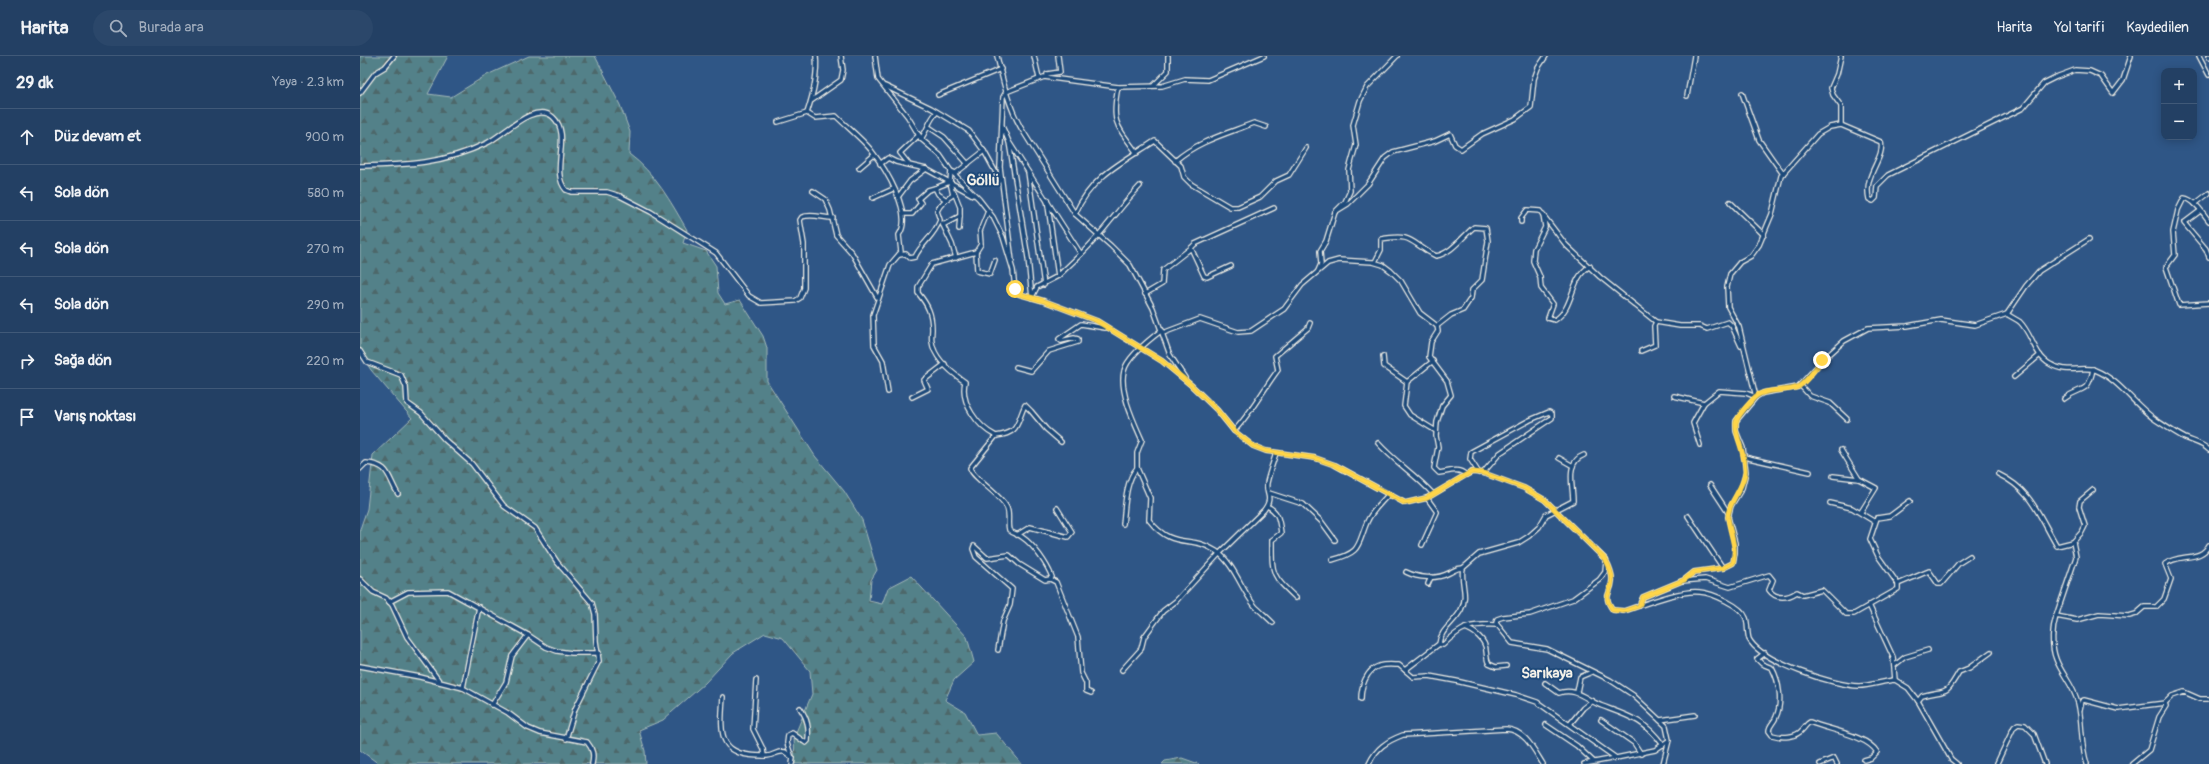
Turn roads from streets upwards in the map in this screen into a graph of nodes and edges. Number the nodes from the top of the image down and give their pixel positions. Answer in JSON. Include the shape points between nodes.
{"nodes":[{"id":1,"x":394,"y":56,"type":"edge"},
{"id":2,"x":816,"y":56,"type":"edge"},
{"id":3,"x":841,"y":56,"type":"edge"},
{"id":4,"x":875,"y":56,"type":"edge"},
{"id":5,"x":997,"y":56,"type":"edge"},
{"id":6,"x":1034,"y":56,"type":"edge"},
{"id":7,"x":1058,"y":56,"type":"edge"},
{"id":8,"x":1168,"y":56,"type":"edge"},
{"id":9,"x":1264,"y":56,"type":"edge"},
{"id":10,"x":1397,"y":56,"type":"edge"},
{"id":11,"x":1546,"y":56,"type":"edge"},
{"id":12,"x":1694,"y":56,"type":"edge"},
{"id":13,"x":1841,"y":56,"type":"edge"},
{"id":14,"x":2131,"y":56,"type":"edge"},
{"id":15,"x":2199,"y":56,"type":"edge"},
{"id":16,"x":1000,"y":69,"type":"junction"},
{"id":17,"x":2209,"y":75,"type":"edge"},
{"id":18,"x":1047,"y":77,"type":"junction"},
{"id":19,"x":1039,"y":78,"type":"junction"},
{"id":20,"x":884,"y":85,"type":"junction"},
{"id":21,"x":1154,"y":85,"type":"junction"},
{"id":22,"x":1118,"y":87,"type":"junction"},
{"id":23,"x":1006,"y":92,"type":"junction"},
{"id":24,"x":360,"y":93,"type":"edge"},
{"id":25,"x":1742,"y":93,"type":"dead end"},
{"id":26,"x":938,"y":95,"type":"dead end"},
{"id":27,"x":1687,"y":96,"type":"dead end"},
{"id":28,"x":811,"y":101,"type":"junction"},
{"id":29,"x":937,"y":112,"type":"junction"},
{"id":30,"x":807,"y":113,"type":"junction"},
{"id":31,"x":778,"y":122,"type":"dead end"},
{"id":32,"x":1001,"y":125,"type":"junction"},
{"id":33,"x":1841,"y":125,"type":"junction"},
{"id":34,"x":929,"y":127,"type":"junction"},
{"id":35,"x":1266,"y":127,"type":"dead end"},
{"id":36,"x":919,"y":135,"type":"junction"},
{"id":37,"x":922,"y":139,"type":"junction"},
{"id":38,"x":1009,"y":142,"type":"junction"},
{"id":39,"x":1306,"y":148,"type":"dead end"},
{"id":40,"x":984,"y":151,"type":"junction"},
{"id":41,"x":1136,"y":153,"type":"junction"},
{"id":42,"x":874,"y":155,"type":"junction"},
{"id":43,"x":1175,"y":161,"type":"junction"},
{"id":44,"x":909,"y":163,"type":"junction"},
{"id":45,"x":880,"y":164,"type":"junction"},
{"id":46,"x":968,"y":164,"type":"junction"},
{"id":47,"x":360,"y":166,"type":"edge"},
{"id":48,"x":858,"y":168,"type":"dead end"},
{"id":49,"x":926,"y":168,"type":"junction"},
{"id":50,"x":951,"y":171,"type":"junction"},
{"id":51,"x":1028,"y":171,"type":"junction"},
{"id":52,"x":1783,"y":174,"type":"junction"},
{"id":53,"x":950,"y":182,"type":"junction"},
{"id":54,"x":1002,"y":185,"type":"junction"},
{"id":55,"x":1140,"y":186,"type":"dead end"},
{"id":56,"x":935,"y":188,"type":"junction"},
{"id":57,"x":893,"y":189,"type":"junction"},
{"id":58,"x":813,"y":191,"type":"dead end"},
{"id":59,"x":954,"y":192,"type":"junction"},
{"id":60,"x":2209,"y":193,"type":"edge"},
{"id":61,"x":898,"y":197,"type":"junction"},
{"id":62,"x":873,"y":198,"type":"dead end"},
{"id":63,"x":945,"y":198,"type":"junction"},
{"id":64,"x":1046,"y":198,"type":"junction"},
{"id":65,"x":979,"y":199,"type":"junction"},
{"id":66,"x":1730,"y":202,"type":"dead end"},
{"id":67,"x":2195,"y":204,"type":"junction"},
{"id":68,"x":1274,"y":208,"type":"dead end"},
{"id":69,"x":2200,"y":210,"type":"junction"},
{"id":70,"x":988,"y":211,"type":"junction"},
{"id":71,"x":1335,"y":212,"type":"junction"},
{"id":72,"x":1543,"y":213,"type":"junction"},
{"id":73,"x":903,"y":214,"type":"junction"},
{"id":74,"x":1075,"y":214,"type":"junction"},
{"id":75,"x":960,"y":216,"type":"junction"},
{"id":76,"x":832,"y":218,"type":"junction"},
{"id":77,"x":940,"y":220,"type":"junction"},
{"id":78,"x":2209,"y":221,"type":"edge"},
{"id":79,"x":1521,"y":222,"type":"dead end"},
{"id":80,"x":943,"y":225,"type":"junction"},
{"id":81,"x":959,"y":229,"type":"dead end"},
{"id":82,"x":1764,"y":235,"type":"junction"},
{"id":83,"x":1100,"y":236,"type":"junction"},
{"id":84,"x":2089,"y":239,"type":"dead end"},
{"id":85,"x":1191,"y":248,"type":"junction"},
{"id":86,"x":976,"y":252,"type":"junction"},
{"id":87,"x":1081,"y":254,"type":"junction"},
{"id":88,"x":899,"y":255,"type":"junction"},
{"id":89,"x":2209,"y":257,"type":"edge"},
{"id":90,"x":956,"y":258,"type":"junction"},
{"id":91,"x":995,"y":260,"type":"dead end"},
{"id":92,"x":1375,"y":262,"type":"junction"},
{"id":93,"x":1231,"y":266,"type":"dead end"},
{"id":94,"x":1590,"y":266,"type":"junction"},
{"id":95,"x":1013,"y":270,"type":"junction"},
{"id":96,"x":1318,"y":271,"type":"junction"},
{"id":97,"x":1058,"y":276,"type":"junction"},
{"id":98,"x":1044,"y":285,"type":"junction"},
{"id":99,"x":1145,"y":294,"type":"junction"},
{"id":100,"x":877,"y":297,"type":"junction"},
{"id":101,"x":1032,"y":298,"type":"junction"},
{"id":102,"x":2209,"y":303,"type":"edge"},
{"id":103,"x":2007,"y":314,"type":"junction"},
{"id":104,"x":1656,"y":322,"type":"junction"},
{"id":105,"x":1310,"y":323,"type":"dead end"},
{"id":106,"x":1436,"y":326,"type":"junction"},
{"id":107,"x":1110,"y":329,"type":"junction"},
{"id":108,"x":1162,"y":332,"type":"junction"},
{"id":109,"x":1742,"y":347,"type":"junction"},
{"id":110,"x":1141,"y":349,"type":"junction"},
{"id":111,"x":360,"y":351,"type":"edge"},
{"id":112,"x":1641,"y":351,"type":"dead end"},
{"id":113,"x":2040,"y":355,"type":"junction"},
{"id":114,"x":1383,"y":356,"type":"dead end"},
{"id":115,"x":1432,"y":361,"type":"junction"},
{"id":116,"x":944,"y":364,"type":"junction"},
{"id":117,"x":1016,"y":367,"type":"dead end"},
{"id":118,"x":2093,"y":369,"type":"junction"},
{"id":119,"x":2014,"y":377,"type":"dead end"},
{"id":120,"x":1407,"y":382,"type":"junction"},
{"id":121,"x":1191,"y":385,"type":"junction"},
{"id":122,"x":1800,"y":385,"type":"junction"},
{"id":123,"x":888,"y":392,"type":"dead end"},
{"id":124,"x":1674,"y":396,"type":"dead end"},
{"id":125,"x":912,"y":397,"type":"dead end"},
{"id":126,"x":1756,"y":397,"type":"junction"},
{"id":127,"x":2064,"y":399,"type":"dead end"},
{"id":128,"x":1704,"y":403,"type":"junction"},
{"id":129,"x":1847,"y":419,"type":"dead end"},
{"id":130,"x":1234,"y":431,"type":"junction"},
{"id":131,"x":1436,"y":431,"type":"junction"},
{"id":132,"x":996,"y":436,"type":"junction"},
{"id":133,"x":1061,"y":442,"type":"dead end"},
{"id":134,"x":1378,"y":443,"type":"dead end"},
{"id":135,"x":1700,"y":445,"type":"dead end"},
{"id":136,"x":1841,"y":450,"type":"dead end"},
{"id":137,"x":2209,"y":450,"type":"edge"},
{"id":138,"x":1276,"y":453,"type":"junction"},
{"id":139,"x":1584,"y":455,"type":"dead end"},
{"id":140,"x":1744,"y":457,"type":"junction"},
{"id":141,"x":1559,"y":458,"type":"dead end"},
{"id":142,"x":1573,"y":466,"type":"junction"},
{"id":143,"x":1137,"y":468,"type":"junction"},
{"id":144,"x":360,"y":469,"type":"edge"},
{"id":145,"x":1810,"y":472,"type":"dead end"},
{"id":146,"x":1479,"y":473,"type":"junction"},
{"id":147,"x":1483,"y":473,"type":"junction"},
{"id":148,"x":1998,"y":474,"type":"dead end"},
{"id":149,"x":1466,"y":475,"type":"junction"},
{"id":150,"x":1832,"y":476,"type":"dead end"},
{"id":151,"x":1859,"y":479,"type":"junction"},
{"id":152,"x":1710,"y":485,"type":"dead end"},
{"id":153,"x":2093,"y":490,"type":"dead end"},
{"id":154,"x":1269,"y":493,"type":"junction"},
{"id":155,"x":398,"y":494,"type":"dead end"},
{"id":156,"x":1433,"y":494,"type":"junction"},
{"id":157,"x":1388,"y":495,"type":"junction"},
{"id":158,"x":1427,"y":498,"type":"junction"},
{"id":159,"x":1910,"y":501,"type":"dead end"},
{"id":160,"x":1830,"y":503,"type":"dead end"},
{"id":161,"x":1267,"y":506,"type":"junction"},
{"id":162,"x":1058,"y":508,"type":"dead end"},
{"id":163,"x":1555,"y":509,"type":"junction"},
{"id":164,"x":1861,"y":512,"type":"junction"},
{"id":165,"x":1729,"y":514,"type":"junction"},
{"id":166,"x":1688,"y":516,"type":"dead end"},
{"id":167,"x":1876,"y":522,"type":"junction"},
{"id":168,"x":1123,"y":524,"type":"dead end"},
{"id":169,"x":1017,"y":535,"type":"junction"},
{"id":170,"x":1335,"y":540,"type":"dead end"},
{"id":171,"x":2073,"y":542,"type":"junction"},
{"id":172,"x":1422,"y":545,"type":"dead end"},
{"id":173,"x":2209,"y":545,"type":"edge"},
{"id":174,"x":1219,"y":554,"type":"junction"},
{"id":175,"x":1970,"y":556,"type":"dead end"},
{"id":176,"x":1332,"y":560,"type":"dead end"},
{"id":177,"x":1606,"y":560,"type":"junction"},
{"id":178,"x":1463,"y":568,"type":"junction"},
{"id":179,"x":1723,"y":568,"type":"junction"},
{"id":180,"x":1406,"y":572,"type":"dead end"},
{"id":181,"x":1431,"y":577,"type":"junction"},
{"id":182,"x":360,"y":579,"type":"edge"},
{"id":183,"x":1050,"y":579,"type":"junction"},
{"id":184,"x":1681,"y":581,"type":"junction"},
{"id":185,"x":1428,"y":584,"type":"dead end"},
{"id":186,"x":1898,"y":584,"type":"junction"},
{"id":187,"x":1296,"y":598,"type":"dead end"},
{"id":188,"x":390,"y":602,"type":"junction"},
{"id":189,"x":1869,"y":605,"type":"junction"},
{"id":190,"x":1639,"y":606,"type":"junction"},
{"id":191,"x":479,"y":607,"type":"junction"},
{"id":192,"x":2056,"y":616,"type":"junction"},
{"id":193,"x":1273,"y":623,"type":"dead end"},
{"id":194,"x":1497,"y":625,"type":"junction"},
{"id":195,"x":1465,"y":628,"type":"junction"},
{"id":196,"x":528,"y":634,"type":"junction"},
{"id":197,"x":1439,"y":644,"type":"junction"},
{"id":198,"x":998,"y":650,"type":"dead end"},
{"id":199,"x":1928,"y":650,"type":"dead end"},
{"id":200,"x":1991,"y":652,"type":"dead end"},
{"id":201,"x":599,"y":653,"type":"junction"},
{"id":202,"x":1765,"y":653,"type":"junction"},
{"id":203,"x":1895,"y":665,"type":"junction"},
{"id":204,"x":360,"y":666,"type":"edge"},
{"id":205,"x":1506,"y":666,"type":"dead end"},
{"id":206,"x":1122,"y":670,"type":"dead end"},
{"id":207,"x":1405,"y":670,"type":"junction"},
{"id":208,"x":1592,"y":672,"type":"junction"},
{"id":209,"x":756,"y":680,"type":"dead end"},
{"id":210,"x":1895,"y":680,"type":"junction"},
{"id":211,"x":441,"y":682,"type":"junction"},
{"id":212,"x":1545,"y":683,"type":"dead end"},
{"id":213,"x":463,"y":688,"type":"junction"},
{"id":214,"x":1577,"y":692,"type":"junction"},
{"id":215,"x":1091,"y":694,"type":"dead end"},
{"id":216,"x":723,"y":697,"type":"dead end"},
{"id":217,"x":1361,"y":699,"type":"dead end"},
{"id":218,"x":2209,"y":699,"type":"edge"},
{"id":219,"x":1592,"y":701,"type":"junction"},
{"id":220,"x":1918,"y":702,"type":"junction"},
{"id":221,"x":2165,"y":703,"type":"junction"},
{"id":222,"x":492,"y":705,"type":"junction"},
{"id":223,"x":800,"y":708,"type":"dead end"},
{"id":224,"x":2080,"y":713,"type":"junction"},
{"id":225,"x":1695,"y":715,"type":"dead end"},
{"id":226,"x":1601,"y":720,"type":"dead end"},
{"id":227,"x":1660,"y":720,"type":"junction"},
{"id":228,"x":1570,"y":724,"type":"junction"},
{"id":229,"x":1546,"y":725,"type":"dead end"},
{"id":230,"x":566,"y":739,"type":"junction"},
{"id":231,"x":1669,"y":740,"type":"junction"},
{"id":232,"x":1663,"y":745,"type":"junction"},
{"id":233,"x":1641,"y":754,"type":"junction"},
{"id":234,"x":791,"y":755,"type":"junction"},
{"id":235,"x":764,"y":756,"type":"junction"},
{"id":236,"x":1616,"y":758,"type":"junction"},
{"id":237,"x":1864,"y":760,"type":"dead end"},
{"id":238,"x":1594,"y":762,"type":"junction"},
{"id":239,"x":1996,"y":763,"type":"edge"},
{"id":240,"x":592,"y":764,"type":"edge"},
{"id":241,"x":792,"y":764,"type":"edge"},
{"id":242,"x":1369,"y":764,"type":"edge"},
{"id":243,"x":1544,"y":764,"type":"edge"},
{"id":244,"x":1584,"y":764,"type":"edge"},
{"id":245,"x":1663,"y":764,"type":"edge"},
{"id":246,"x":1820,"y":764,"type":"edge"},
{"id":247,"x":1837,"y":764,"type":"edge"},
{"id":248,"x":1956,"y":764,"type":"edge"},
{"id":249,"x":2003,"y":764,"type":"edge"},
{"id":250,"x":2045,"y":764,"type":"edge"},
{"id":251,"x":2087,"y":764,"type":"edge"},
{"id":252,"x":2132,"y":764,"type":"edge"}],
"edges":[{"from":1,"to":24,"type":"street","via":[[385,67],[375,73]]},
{"from":2,"to":28,"type":"street","via":[[817,66]]},
{"from":3,"to":28,"type":"street","via":[[841,80]]},
{"from":4,"to":20,"type":"street","via":[[878,79]]},
{"from":5,"to":16,"type":"street"},
{"from":6,"to":19,"type":"street"},
{"from":7,"to":18,"type":"street","via":[[1060,72],[1047,74]]},
{"from":8,"to":21,"type":"street","via":[[1168,70]]},
{"from":9,"to":21,"type":"street","via":[[1208,80],[1185,79],[1162,86]]},
{"from":10,"to":71,"type":"street","via":[[1367,87],[1360,101],[1353,125],[1356,145],[1349,170],[1350,191],[1345,202]]},
{"from":11,"to":71,"type":"street","via":[[1534,79],[1533,104],[1515,119],[1482,134],[1461,150],[1455,145],[1450,134],[1435,141],[1393,152],[1385,158],[1368,184],[1348,204]]},
{"from":12,"to":27,"type":"street"},
{"from":13,"to":33,"type":"street","via":[[1831,92],[1841,106]]},
{"from":14,"to":33,"type":"street","via":[[2123,80],[2113,93],[2101,76],[2090,71],[2075,70],[2056,77],[2044,83],[2023,108],[1888,175],[1877,186],[1876,198],[1873,201],[1869,199],[1867,190],[1871,171],[1883,148],[1881,142]]},
{"from":15,"to":17,"type":"street"},
{"from":16,"to":23,"type":"street"},
{"from":16,"to":26,"type":"street"},
{"from":18,"to":19,"type":"street"},
{"from":18,"to":22,"type":"street"},
{"from":19,"to":23,"type":"street"},
{"from":20,"to":29,"type":"street"},
{"from":20,"to":36,"type":"street"},
{"from":21,"to":22,"type":"street"},
{"from":22,"to":41,"type":"street","via":[[1115,120]]},
{"from":23,"to":32,"type":"street","via":[[1003,97]]},
{"from":23,"to":74,"type":"street","via":[[1013,114]]},
{"from":25,"to":52,"type":"street","via":[[1759,140]]},
{"from":28,"to":30,"type":"street"},
{"from":29,"to":34,"type":"street","via":[[929,121]]},
{"from":29,"to":40,"type":"street","via":[[969,131]]},
{"from":30,"to":31,"type":"street"},
{"from":30,"to":42,"type":"street","via":[[815,118],[836,116]]},
{"from":32,"to":38,"type":"street"},
{"from":32,"to":54,"type":"street"},
{"from":33,"to":52,"type":"street","via":[[1830,126],[1818,134]]},
{"from":34,"to":37,"type":"street"},
{"from":34,"to":46,"type":"street","via":[[944,136]]},
{"from":35,"to":43,"type":"street","via":[[1254,123],[1208,140],[1186,151]]},
{"from":36,"to":37,"type":"street"},
{"from":36,"to":44,"type":"street","via":[[900,153]]},
{"from":37,"to":50,"type":"street","via":[[940,155]]},
{"from":38,"to":51,"type":"street"},
{"from":38,"to":101,"type":"street"},
{"from":39,"to":43,"type":"street","via":[[1289,174],[1276,181],[1260,197],[1238,207],[1230,207],[1191,184],[1184,177],[1181,166]]},
{"from":40,"to":46,"type":"street"},
{"from":40,"to":54,"type":"street"},
{"from":41,"to":43,"type":"street","via":[[1155,141]]},
{"from":41,"to":74,"type":"street","via":[[1105,172],[1082,200]]},
{"from":42,"to":45,"type":"street"},
{"from":42,"to":48,"type":"street"},
{"from":44,"to":45,"type":"street","via":[[896,162],[888,158]]},
{"from":44,"to":49,"type":"street"},
{"from":45,"to":57,"type":"street"},
{"from":46,"to":50,"type":"street","via":[[956,173]]},
{"from":47,"to":76,"type":"street","via":[[411,165],[450,158],[489,142],[525,117],[548,114],[556,120],[559,128],[560,171],[566,190],[607,192],[651,212],[716,252],[749,296],[761,303],[795,302],[800,298],[804,288],[804,244],[800,220],[810,215]]},
{"from":49,"to":53,"type":"street"},
{"from":49,"to":61,"type":"street","via":[[910,181]]},
{"from":50,"to":53,"type":"street"},
{"from":50,"to":65,"type":"street"},
{"from":51,"to":64,"type":"street"},
{"from":51,"to":98,"type":"street"},
{"from":52,"to":82,"type":"street"},
{"from":53,"to":56,"type":"street"},
{"from":53,"to":59,"type":"street"},
{"from":53,"to":65,"type":"street"},
{"from":54,"to":95,"type":"street"},
{"from":55,"to":83,"type":"street","via":[[1118,210]]},
{"from":56,"to":63,"type":"street","via":[[938,194]]},
{"from":56,"to":73,"type":"street","via":[[928,190],[918,199],[921,203],[912,214]]},
{"from":57,"to":61,"type":"street"},
{"from":57,"to":62,"type":"street"},
{"from":58,"to":76,"type":"street","via":[[825,199]]},
{"from":59,"to":63,"type":"street"},
{"from":59,"to":75,"type":"street","via":[[960,207]]},
{"from":60,"to":67,"type":"street"},
{"from":61,"to":73,"type":"street"},
{"from":63,"to":77,"type":"street","via":[[937,211]]},
{"from":64,"to":87,"type":"street"},
{"from":64,"to":97,"type":"street"},
{"from":65,"to":70,"type":"street"},
{"from":66,"to":82,"type":"street"},
{"from":67,"to":69,"type":"street"},
{"from":67,"to":102,"type":"street","via":[[2184,198],[2178,210],[2173,232],[2175,255],[2166,267],[2178,305]]},
{"from":68,"to":85,"type":"street"},
{"from":69,"to":78,"type":"street"},
{"from":69,"to":89,"type":"street","via":[[2184,223],[2206,249]]},
{"from":70,"to":86,"type":"street","via":[[980,231],[981,244]]},
{"from":70,"to":95,"type":"street","via":[[1003,237]]},
{"from":71,"to":96,"type":"street","via":[[1326,241],[1320,251],[1321,264]]},
{"from":72,"to":79,"type":"street","via":[[1535,209],[1527,210]]},
{"from":72,"to":94,"type":"street","via":[[1566,245]]},
{"from":72,"to":94,"type":"street","via":[[1545,227],[1534,249],[1533,261],[1540,277],[1541,288],[1553,304],[1548,318],[1555,320],[1565,312],[1579,276]]},
{"from":73,"to":88,"type":"street","via":[[903,229],[898,235]]},
{"from":74,"to":83,"type":"street"},
{"from":75,"to":80,"type":"street"},
{"from":75,"to":81,"type":"street"},
{"from":76,"to":100,"type":"street","via":[[836,235],[852,253]]},
{"from":77,"to":80,"type":"street"},
{"from":77,"to":88,"type":"street","via":[[936,232],[919,249],[915,257]]},
{"from":80,"to":90,"type":"street"},
{"from":82,"to":109,"type":"street","via":[[1751,256],[1734,268],[1727,287],[1728,307],[1739,327]]},
{"from":83,"to":87,"type":"street"},
{"from":83,"to":99,"type":"street","via":[[1130,265]]},
{"from":84,"to":103,"type":"street","via":[[2039,272]]},
{"from":85,"to":93,"type":"street","via":[[1204,276]]},
{"from":85,"to":99,"type":"street","via":[[1163,270],[1162,284]]},
{"from":86,"to":90,"type":"street"},
{"from":86,"to":91,"type":"street","via":[[977,271],[990,274]]},
{"from":87,"to":97,"type":"street"},
{"from":88,"to":100,"type":"street","via":[[890,265]]},
{"from":90,"to":116,"type":"street","via":[[932,264],[918,287],[918,293],[930,308],[932,342]]},
{"from":92,"to":96,"type":"street","via":[[1339,260],[1328,263]]},
{"from":92,"to":106,"type":"street","via":[[1383,265],[1401,281],[1420,314]]},
{"from":92,"to":106,"type":"street","via":[[1381,250],[1381,239],[1399,236],[1414,240],[1436,256],[1458,244],[1474,227],[1486,228],[1488,242],[1482,280],[1472,290],[1471,298],[1463,310]]},
{"from":94,"to":104,"type":"street"},
{"from":95,"to":101,"type":"street","via":[[1015,289],[1019,294]]},
{"from":96,"to":108,"type":"street","via":[[1302,285],[1284,309],[1251,331],[1238,332],[1200,319]]},
{"from":97,"to":98,"type":"street"},
{"from":98,"to":101,"type":"street","via":[[1037,287]]},
{"from":99,"to":108,"type":"street"},
{"from":100,"to":123,"type":"street","via":[[873,315],[874,345],[883,361]]},
{"from":101,"to":107,"type":"street","via":[[1097,321]]},
{"from":103,"to":113,"type":"street","via":[[2020,322]]},
{"from":103,"to":122,"type":"street","via":[[1975,325],[1941,320],[1907,326],[1868,328],[1844,341],[1822,360]]},
{"from":104,"to":109,"type":"street","via":[[1700,326],[1707,329],[1728,322]]},
{"from":104,"to":112,"type":"street","via":[[1655,345]]},
{"from":105,"to":130,"type":"street","via":[[1308,328],[1275,356],[1278,370],[1246,418]]},
{"from":106,"to":115,"type":"street","via":[[1438,331],[1431,342],[1428,354]]},
{"from":107,"to":110,"type":"street"},
{"from":107,"to":117,"type":"street","via":[[1081,324],[1059,339],[1074,338],[1078,339],[1078,342],[1049,351],[1031,371]]},
{"from":108,"to":110,"type":"street"},
{"from":108,"to":121,"type":"street","via":[[1177,367]]},
{"from":109,"to":126,"type":"street"},
{"from":110,"to":121,"type":"street","via":[[1162,361]]},
{"from":110,"to":143,"type":"street","via":[[1133,356],[1124,371],[1131,416],[1142,440],[1137,453]]},
{"from":111,"to":201,"type":"street","via":[[367,362],[401,375],[406,387],[407,403],[422,413],[472,464],[504,506],[539,532],[557,562],[592,603]]},
{"from":113,"to":118,"type":"street","via":[[2056,367],[2074,370]]},
{"from":113,"to":119,"type":"street"},
{"from":114,"to":120,"type":"street","via":[[1384,366]]},
{"from":115,"to":120,"type":"street"},
{"from":115,"to":131,"type":"street","via":[[1447,381],[1451,395],[1440,409]]},
{"from":116,"to":125,"type":"street","via":[[924,380],[928,389]]},
{"from":116,"to":132,"type":"street","via":[[965,382],[965,399],[974,417],[988,432]]},
{"from":118,"to":127,"type":"street","via":[[2088,387],[2071,393]]},
{"from":118,"to":137,"type":"street","via":[[2120,386],[2135,404],[2156,420]]},
{"from":120,"to":131,"type":"street","via":[[1404,406],[1410,415]]},
{"from":121,"to":130,"type":"street"},
{"from":122,"to":126,"type":"street"},
{"from":122,"to":129,"type":"street","via":[[1810,396],[1830,403]]},
{"from":124,"to":128,"type":"street"},
{"from":126,"to":128,"type":"street","via":[[1746,392],[1719,390]]},
{"from":126,"to":140,"type":"street","via":[[1736,421]]},
{"from":128,"to":135,"type":"street","via":[[1693,423]]},
{"from":130,"to":138,"type":"street","via":[[1253,446]]},
{"from":131,"to":149,"type":"street","via":[[1438,447],[1435,471],[1439,473],[1455,470]]},
{"from":132,"to":133,"type":"street","via":[[1008,434],[1016,429],[1025,405]]},
{"from":132,"to":169,"type":"street","via":[[970,468],[1006,507],[1008,530]]},
{"from":134,"to":156,"type":"street","via":[[1389,456],[1420,478]]},
{"from":136,"to":151,"type":"street"},
{"from":138,"to":154,"type":"street","via":[[1267,484]]},
{"from":138,"to":157,"type":"street","via":[[1315,458],[1335,465]]},
{"from":139,"to":142,"type":"street"},
{"from":140,"to":145,"type":"street"},
{"from":140,"to":165,"type":"street","via":[[1746,472],[1742,488]]},
{"from":141,"to":142,"type":"street"},
{"from":142,"to":163,"type":"street","via":[[1574,501]]},
{"from":143,"to":168,"type":"street","via":[[1132,473]]},
{"from":143,"to":174,"type":"street","via":[[1150,498],[1149,520],[1156,528],[1170,539],[1196,544]]},
{"from":144,"to":155,"type":"street","via":[[366,463],[378,464],[390,474]]},
{"from":146,"to":147,"type":"street"},
{"from":146,"to":147,"type":"street","via":[[1470,459],[1471,452],[1530,420],[1549,412],[1552,414],[1552,418],[1500,453]]},
{"from":146,"to":149,"type":"street"},
{"from":147,"to":163,"type":"street","via":[[1524,488]]},
{"from":148,"to":171,"type":"street","via":[[2028,495],[2040,512],[2057,546]]},
{"from":149,"to":156,"type":"street"},
{"from":150,"to":151,"type":"street"},
{"from":151,"to":164,"type":"street","via":[[1876,489]]},
{"from":152,"to":165,"type":"street"},
{"from":153,"to":171,"type":"street","via":[[2080,501],[2079,507],[2085,526]]},
{"from":154,"to":161,"type":"street"},
{"from":154,"to":170,"type":"street","via":[[1303,504]]},
{"from":156,"to":158,"type":"street"},
{"from":157,"to":158,"type":"street","via":[[1405,503]]},
{"from":157,"to":176,"type":"street","via":[[1367,521],[1360,545],[1350,553]]},
{"from":158,"to":172,"type":"street","via":[[1437,512]]},
{"from":159,"to":167,"type":"street","via":[[1890,516],[1877,518]]},
{"from":160,"to":164,"type":"street"},
{"from":161,"to":174,"type":"street"},
{"from":161,"to":187,"type":"street","via":[[1278,514],[1281,533],[1272,540],[1274,573]]},
{"from":162,"to":169,"type":"street","via":[[1072,532],[1068,537],[1030,527]]},
{"from":163,"to":177,"type":"street"},
{"from":163,"to":178,"type":"street","via":[[1546,515],[1539,527],[1529,536],[1518,543],[1479,554]]},
{"from":164,"to":167,"type":"street"},
{"from":165,"to":179,"type":"street","via":[[1735,554],[1733,563]]},
{"from":166,"to":179,"type":"street"},
{"from":167,"to":186,"type":"street","via":[[1870,540]]},
{"from":169,"to":183,"type":"street","via":[[1028,542],[1050,570]]},
{"from":171,"to":192,"type":"street","via":[[2076,557]]},
{"from":173,"to":192,"type":"street","via":[[2206,551],[2194,557],[2172,559],[2166,564],[2172,579],[2164,599],[2156,607],[2144,607],[2129,616],[2099,614],[2077,620]]},
{"from":174,"to":193,"type":"street","via":[[1255,606]]},
{"from":174,"to":206,"type":"street","via":[[1176,601],[1163,611],[1144,637],[1141,649]]},
{"from":175,"to":186,"type":"street","via":[[1941,584],[1938,584],[1929,571]]},
{"from":177,"to":190,"type":"street","via":[[1612,581],[1607,595],[1608,603],[1613,610],[1624,611]]},
{"from":177,"to":194,"type":"street","via":[[1605,572],[1599,580],[1573,599],[1530,614],[1497,619]]},
{"from":178,"to":181,"type":"street","via":[[1456,568],[1442,576]]},
{"from":178,"to":197,"type":"street","via":[[1465,599],[1461,610],[1440,636]]},
{"from":179,"to":184,"type":"street","via":[[1694,572]]},
{"from":180,"to":181,"type":"street"},
{"from":181,"to":185,"type":"street"},
{"from":182,"to":188,"type":"street","via":[[373,592]]},
{"from":183,"to":198,"type":"street","via":[[1045,580],[1038,576],[1009,555],[987,558],[974,546],[976,557],[1012,589]]},
{"from":183,"to":215,"type":"street","via":[[1056,582],[1078,637],[1081,673],[1086,683],[1086,691]]},
{"from":184,"to":189,"type":"street","via":[[1705,579],[1730,587],[1769,575],[1773,580],[1769,590],[1779,597],[1785,598],[1797,592],[1803,595],[1822,590],[1836,605],[1850,614]]},
{"from":184,"to":190,"type":"street","via":[[1643,597]]},
{"from":186,"to":189,"type":"street","via":[[1898,589]]},
{"from":188,"to":191,"type":"street","via":[[408,592],[443,591],[455,594]]},
{"from":188,"to":211,"type":"street","via":[[414,648]]},
{"from":189,"to":203,"type":"street"},
{"from":190,"to":202,"type":"street","via":[[1690,591],[1701,592],[1739,607],[1746,617],[1749,639]]},
{"from":191,"to":196,"type":"street"},
{"from":191,"to":213,"type":"street"},
{"from":192,"to":224,"type":"street","via":[[2053,627],[2056,659],[2074,688]]},
{"from":194,"to":195,"type":"street"},
{"from":194,"to":208,"type":"street","via":[[1512,643],[1547,649]]},
{"from":195,"to":197,"type":"street","via":[[1456,632],[1443,645]]},
{"from":195,"to":205,"type":"street","via":[[1481,639],[1486,649],[1488,664],[1496,667]]},
{"from":196,"to":201,"type":"street","via":[[546,647],[557,651]]},
{"from":196,"to":222,"type":"street","via":[[512,656],[506,682]]},
{"from":197,"to":207,"type":"street"},
{"from":199,"to":203,"type":"street","via":[[1905,657]]},
{"from":200,"to":220,"type":"street","via":[[1959,672],[1951,687],[1944,692],[1922,696]]},
{"from":201,"to":230,"type":"street","via":[[596,671],[575,710]]},
{"from":202,"to":210,"type":"street","via":[[1786,666],[1840,684],[1861,686]]},
{"from":202,"to":237,"type":"street","via":[[1757,659],[1772,668],[1777,677],[1779,693],[1777,717],[1769,727],[1772,735],[1794,736],[1810,722],[1874,746],[1877,752]]},
{"from":203,"to":210,"type":"street"},
{"from":204,"to":211,"type":"street"},
{"from":207,"to":217,"type":"street","via":[[1399,665],[1375,668],[1363,683]]},
{"from":207,"to":228,"type":"street","via":[[1413,677],[1429,676],[1516,694],[1536,702]]},
{"from":208,"to":214,"type":"street","via":[[1580,677]]},
{"from":208,"to":227,"type":"street","via":[[1633,695]]},
{"from":209,"to":235,"type":"street","via":[[752,729]]},
{"from":210,"to":220,"type":"street","via":[[1908,688]]},
{"from":211,"to":213,"type":"street"},
{"from":212,"to":214,"type":"street","via":[[1559,693],[1567,690]]},
{"from":213,"to":222,"type":"street"},
{"from":214,"to":219,"type":"street"},
{"from":216,"to":235,"type":"street","via":[[721,732],[729,748],[741,753]]},
{"from":218,"to":221,"type":"street","via":[[2200,699],[2184,692],[2172,696]]},
{"from":219,"to":228,"type":"street"},
{"from":219,"to":232,"type":"street","via":[[1640,722],[1652,731]]},
{"from":220,"to":248,"type":"street"},
{"from":221,"to":224,"type":"street","via":[[2118,709],[2084,700]]},
{"from":221,"to":252,"type":"street","via":[[2149,750]]},
{"from":222,"to":230,"type":"street","via":[[508,712],[528,728]]},
{"from":223,"to":234,"type":"street","via":[[809,728],[808,741],[802,741],[792,733],[788,735],[787,743]]},
{"from":224,"to":251,"type":"street","via":[[2083,752]]},
{"from":225,"to":227,"type":"street"},
{"from":226,"to":233,"type":"street","via":[[1634,744]]},
{"from":227,"to":231,"type":"street","via":[[1666,726]]},
{"from":228,"to":236,"type":"street"},
{"from":229,"to":238,"type":"street","via":[[1577,746]]},
{"from":230,"to":240,"type":"street","via":[[587,742],[594,756]]},
{"from":231,"to":232,"type":"street"},
{"from":231,"to":245,"type":"street"},
{"from":232,"to":233,"type":"street"},
{"from":233,"to":236,"type":"street"},
{"from":234,"to":235,"type":"street","via":[[781,751]]},
{"from":234,"to":241,"type":"street"},
{"from":236,"to":238,"type":"street"},
{"from":238,"to":244,"type":"street"},
{"from":239,"to":249,"type":"street"},
{"from":239,"to":250,"type":"street","via":[[2014,727],[2018,724],[2025,725],[2034,734]]},
{"from":242,"to":243,"type":"street","via":[[1377,750],[1388,741],[1411,733],[1506,729],[1519,733]]},
{"from":246,"to":247,"type":"street","via":[[1834,758]]}]}
